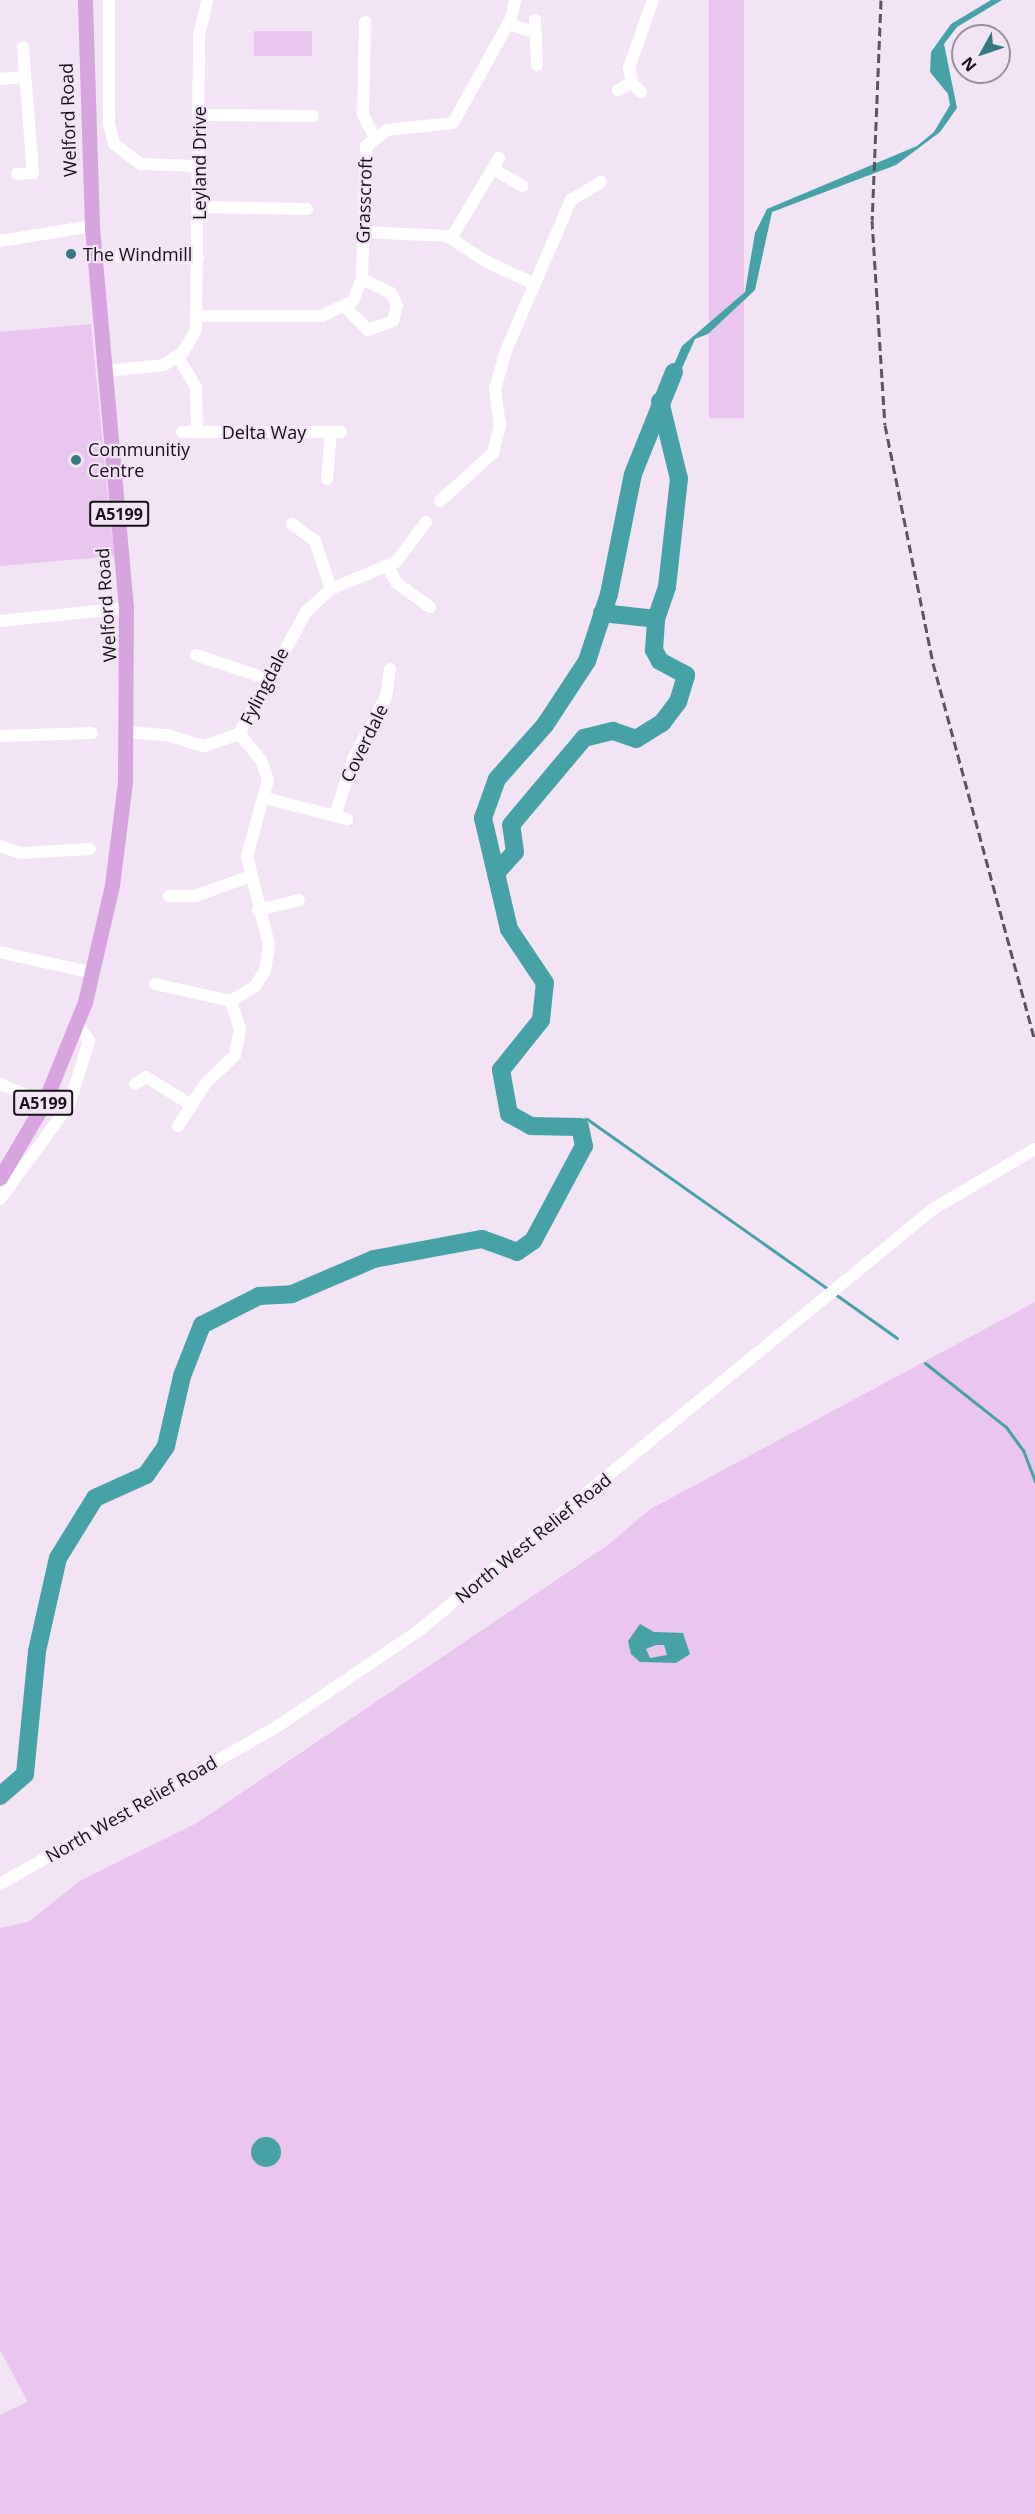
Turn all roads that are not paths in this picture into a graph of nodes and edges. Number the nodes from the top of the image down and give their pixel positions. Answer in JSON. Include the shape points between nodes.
{"nodes":[{"id":1,"x":85,"y":0,"type":"edge"},
{"id":2,"x":109,"y":0,"type":"edge"},
{"id":3,"x":207,"y":0,"type":"edge"},
{"id":4,"x":515,"y":0,"type":"edge"},
{"id":5,"x":652,"y":0,"type":"edge"},
{"id":6,"x":365,"y":22,"type":"dead end"},
{"id":7,"x":509,"y":24,"type":"junction"},
{"id":8,"x":23,"y":47,"type":"dead end"},
{"id":9,"x":537,"y":65,"type":"dead end"},
{"id":10,"x":25,"y":77,"type":"junction"},
{"id":11,"x":0,"y":79,"type":"edge"},
{"id":12,"x":632,"y":83,"type":"junction"},
{"id":13,"x":618,"y":90,"type":"dead end"},
{"id":14,"x":641,"y":93,"type":"dead end"},
{"id":15,"x":199,"y":115,"type":"junction"},
{"id":16,"x":313,"y":116,"type":"dead end"},
{"id":17,"x":374,"y":136,"type":"junction"},
{"id":18,"x":199,"y":166,"type":"junction"},
{"id":19,"x":17,"y":174,"type":"dead end"},
{"id":20,"x":601,"y":182,"type":"dead end"},
{"id":21,"x":522,"y":186,"type":"dead end"},
{"id":22,"x":199,"y":207,"type":"junction"},
{"id":23,"x":307,"y":208,"type":"dead end"},
{"id":24,"x":92,"y":226,"type":"junction"},
{"id":25,"x":363,"y":231,"type":"junction"},
{"id":26,"x":452,"y":237,"type":"junction"},
{"id":27,"x":0,"y":241,"type":"edge"},
{"id":28,"x":118,"y":257,"type":"dead end"},
{"id":29,"x":198,"y":258,"type":"junction"},
{"id":30,"x":362,"y":279,"type":"junction"},
{"id":31,"x":535,"y":284,"type":"junction"},
{"id":32,"x":345,"y":308,"type":"junction"},
{"id":33,"x":198,"y":316,"type":"junction"},
{"id":34,"x":178,"y":357,"type":"junction"},
{"id":35,"x":108,"y":371,"type":"junction"},
{"id":36,"x":182,"y":432,"type":"dead end"},
{"id":37,"x":197,"y":432,"type":"junction"},
{"id":38,"x":327,"y":479,"type":"dead end"},
{"id":39,"x":440,"y":501,"type":"dead end"},
{"id":40,"x":426,"y":522,"type":"dead end"},
{"id":41,"x":292,"y":524,"type":"dead end"},
{"id":42,"x":388,"y":567,"type":"junction"},
{"id":43,"x":331,"y":589,"type":"junction"},
{"id":44,"x":430,"y":607,"type":"dead end"},
{"id":45,"x":126,"y":608,"type":"junction"},
{"id":46,"x":0,"y":621,"type":"edge"},
{"id":47,"x":196,"y":655,"type":"dead end"},
{"id":48,"x":390,"y":669,"type":"dead end"},
{"id":49,"x":265,"y":678,"type":"junction"},
{"id":50,"x":129,"y":732,"type":"junction"},
{"id":51,"x":92,"y":733,"type":"dead end"},
{"id":52,"x":239,"y":734,"type":"junction"},
{"id":53,"x":0,"y":736,"type":"edge"},
{"id":54,"x":266,"y":798,"type":"junction"},
{"id":55,"x":0,"y":846,"type":"edge"},
{"id":56,"x":90,"y":849,"type":"dead end"},
{"id":57,"x":248,"y":877,"type":"junction"},
{"id":58,"x":169,"y":896,"type":"dead end"},
{"id":59,"x":299,"y":900,"type":"dead end"},
{"id":60,"x":258,"y":910,"type":"junction"},
{"id":61,"x":0,"y":952,"type":"edge"},
{"id":62,"x":93,"y":973,"type":"junction"},
{"id":63,"x":155,"y":984,"type":"dead end"},
{"id":64,"x":231,"y":1001,"type":"junction"},
{"id":65,"x":77,"y":1024,"type":"junction"},
{"id":66,"x":0,"y":1084,"type":"edge"},
{"id":67,"x":135,"y":1084,"type":"dead end"},
{"id":68,"x":44,"y":1103,"type":"junction"},
{"id":69,"x":191,"y":1105,"type":"junction"},
{"id":70,"x":178,"y":1126,"type":"dead end"},
{"id":71,"x":21,"y":1144,"type":"junction"},
{"id":72,"x":1035,"y":1149,"type":"edge"},
{"id":73,"x":39,"y":1152,"type":"junction"},
{"id":74,"x":0,"y":1178,"type":"edge"},
{"id":75,"x":0,"y":1199,"type":"edge"},
{"id":76,"x":0,"y":1884,"type":"edge"}],
"edges":[{"from":1,"to":24,"type":"main road","name":"Welford Road","number":"A5199"},
{"from":2,"to":18,"type":"street","via":[[109,124],[114,144],[141,164]]},
{"from":3,"to":15,"type":"street","name":"Leyland Drive","via":[[200,22]]},
{"from":4,"to":7,"type":"street","name":"Grasscroft"},
{"from":5,"to":12,"type":"street","via":[[629,68]]},
{"from":6,"to":17,"type":"street","via":[[363,115]]},
{"from":7,"to":9,"type":"street","via":[[536,26]]},
{"from":7,"to":17,"type":"street","name":"Grasscroft","via":[[453,123]]},
{"from":8,"to":10,"type":"street"},
{"from":10,"to":11,"type":"street"},
{"from":10,"to":19,"type":"street","via":[[33,173]]},
{"from":12,"to":13,"type":"street"},
{"from":12,"to":14,"type":"street"},
{"from":15,"to":16,"type":"street"},
{"from":15,"to":18,"type":"street","name":"Leyland Drive"},
{"from":17,"to":25,"type":"street","name":"Grasscroft","via":[[363,160]]},
{"from":18,"to":22,"type":"street","name":"Leyland Drive"},
{"from":20,"to":31,"type":"street","via":[[571,200]]},
{"from":21,"to":26,"type":"street","via":[[496,164]]},
{"from":22,"to":23,"type":"street"},
{"from":22,"to":29,"type":"street","name":"Leyland Drive"},
{"from":24,"to":27,"type":"street"},
{"from":24,"to":35,"type":"main road","name":"Welford Road","number":"A5199"},
{"from":25,"to":26,"type":"street"},
{"from":25,"to":30,"type":"street","name":"Grasscroft"},
{"from":26,"to":31,"type":"street","via":[[487,262]]},
{"from":28,"to":29,"type":"street"},
{"from":29,"to":33,"type":"street","name":"Leyland Drive"},
{"from":30,"to":32,"type":"street","name":"Grasscroft"},
{"from":30,"to":32,"type":"street","via":[[391,293],[397,305],[393,321],[368,330]]},
{"from":31,"to":39,"type":"street","via":[[498,376],[500,425],[493,453]]},
{"from":32,"to":33,"type":"street","via":[[322,316]]},
{"from":33,"to":34,"type":"street","name":"Leyland Drive","via":[[193,337]]},
{"from":34,"to":35,"type":"street","via":[[154,368]]},
{"from":34,"to":37,"type":"street","name":"Delta Way","via":[[196,387]]},
{"from":35,"to":45,"type":"main road","name":"Welford Road","number":"A5199"},
{"from":36,"to":37,"type":"street","name":"Delta Way"},
{"from":37,"to":38,"type":"street","name":"Delta Way","via":[[336,432]]},
{"from":40,"to":42,"type":"street","name":"Fylingdale","via":[[410,548]]},
{"from":41,"to":43,"type":"street","via":[[315,541]]},
{"from":42,"to":43,"type":"street","name":"Fylingdale"},
{"from":42,"to":44,"type":"street","via":[[398,583]]},
{"from":43,"to":49,"type":"street","name":"Fylingdale","via":[[302,618]]},
{"from":45,"to":46,"type":"street"},
{"from":45,"to":50,"type":"main road","name":"Welford Road","number":"A5199"},
{"from":47,"to":49,"type":"street"},
{"from":48,"to":54,"type":"street","name":"Coverdale","via":[[386,697],[353,759],[341,817]]},
{"from":49,"to":52,"type":"street","name":"Fylingdale","via":[[251,718]]},
{"from":50,"to":52,"type":"street","name":"Fylingdale","via":[[204,746]]},
{"from":50,"to":62,"type":"main road","name":"Welford Road","number":"A5199","via":[[118,846]]},
{"from":51,"to":53,"type":"street"},
{"from":52,"to":54,"type":"street","via":[[264,766]]},
{"from":54,"to":57,"type":"street","via":[[249,845]]},
{"from":55,"to":56,"type":"street","via":[[20,853]]},
{"from":57,"to":58,"type":"street","via":[[195,896]]},
{"from":57,"to":60,"type":"street"},
{"from":59,"to":60,"type":"street"},
{"from":60,"to":64,"type":"street","via":[[269,945],[267,963],[254,987]]},
{"from":61,"to":62,"type":"street"},
{"from":62,"to":65,"type":"main road","name":"Welford Road","number":"A5199"},
{"from":63,"to":64,"type":"street"},
{"from":64,"to":69,"type":"street","via":[[240,1029],[235,1054]]},
{"from":65,"to":68,"type":"main road","name":"Welford Road","number":"A5199"},
{"from":65,"to":73,"type":"street","via":[[89,1041],[82,1067],[69,1105]]},
{"from":66,"to":68,"type":"street"},
{"from":67,"to":69,"type":"street","via":[[146,1077]]},
{"from":68,"to":71,"type":"main road","name":"Welford Road","number":"A5199"},
{"from":69,"to":70,"type":"street"},
{"from":71,"to":73,"type":"street"},
{"from":71,"to":74,"type":"main road","name":"Welford Road","number":"A5199"},
{"from":72,"to":76,"type":"street","name":"North West Relief Road","via":[[933,1209],[417,1632],[278,1726]]},
{"from":73,"to":75,"type":"street"}]}
